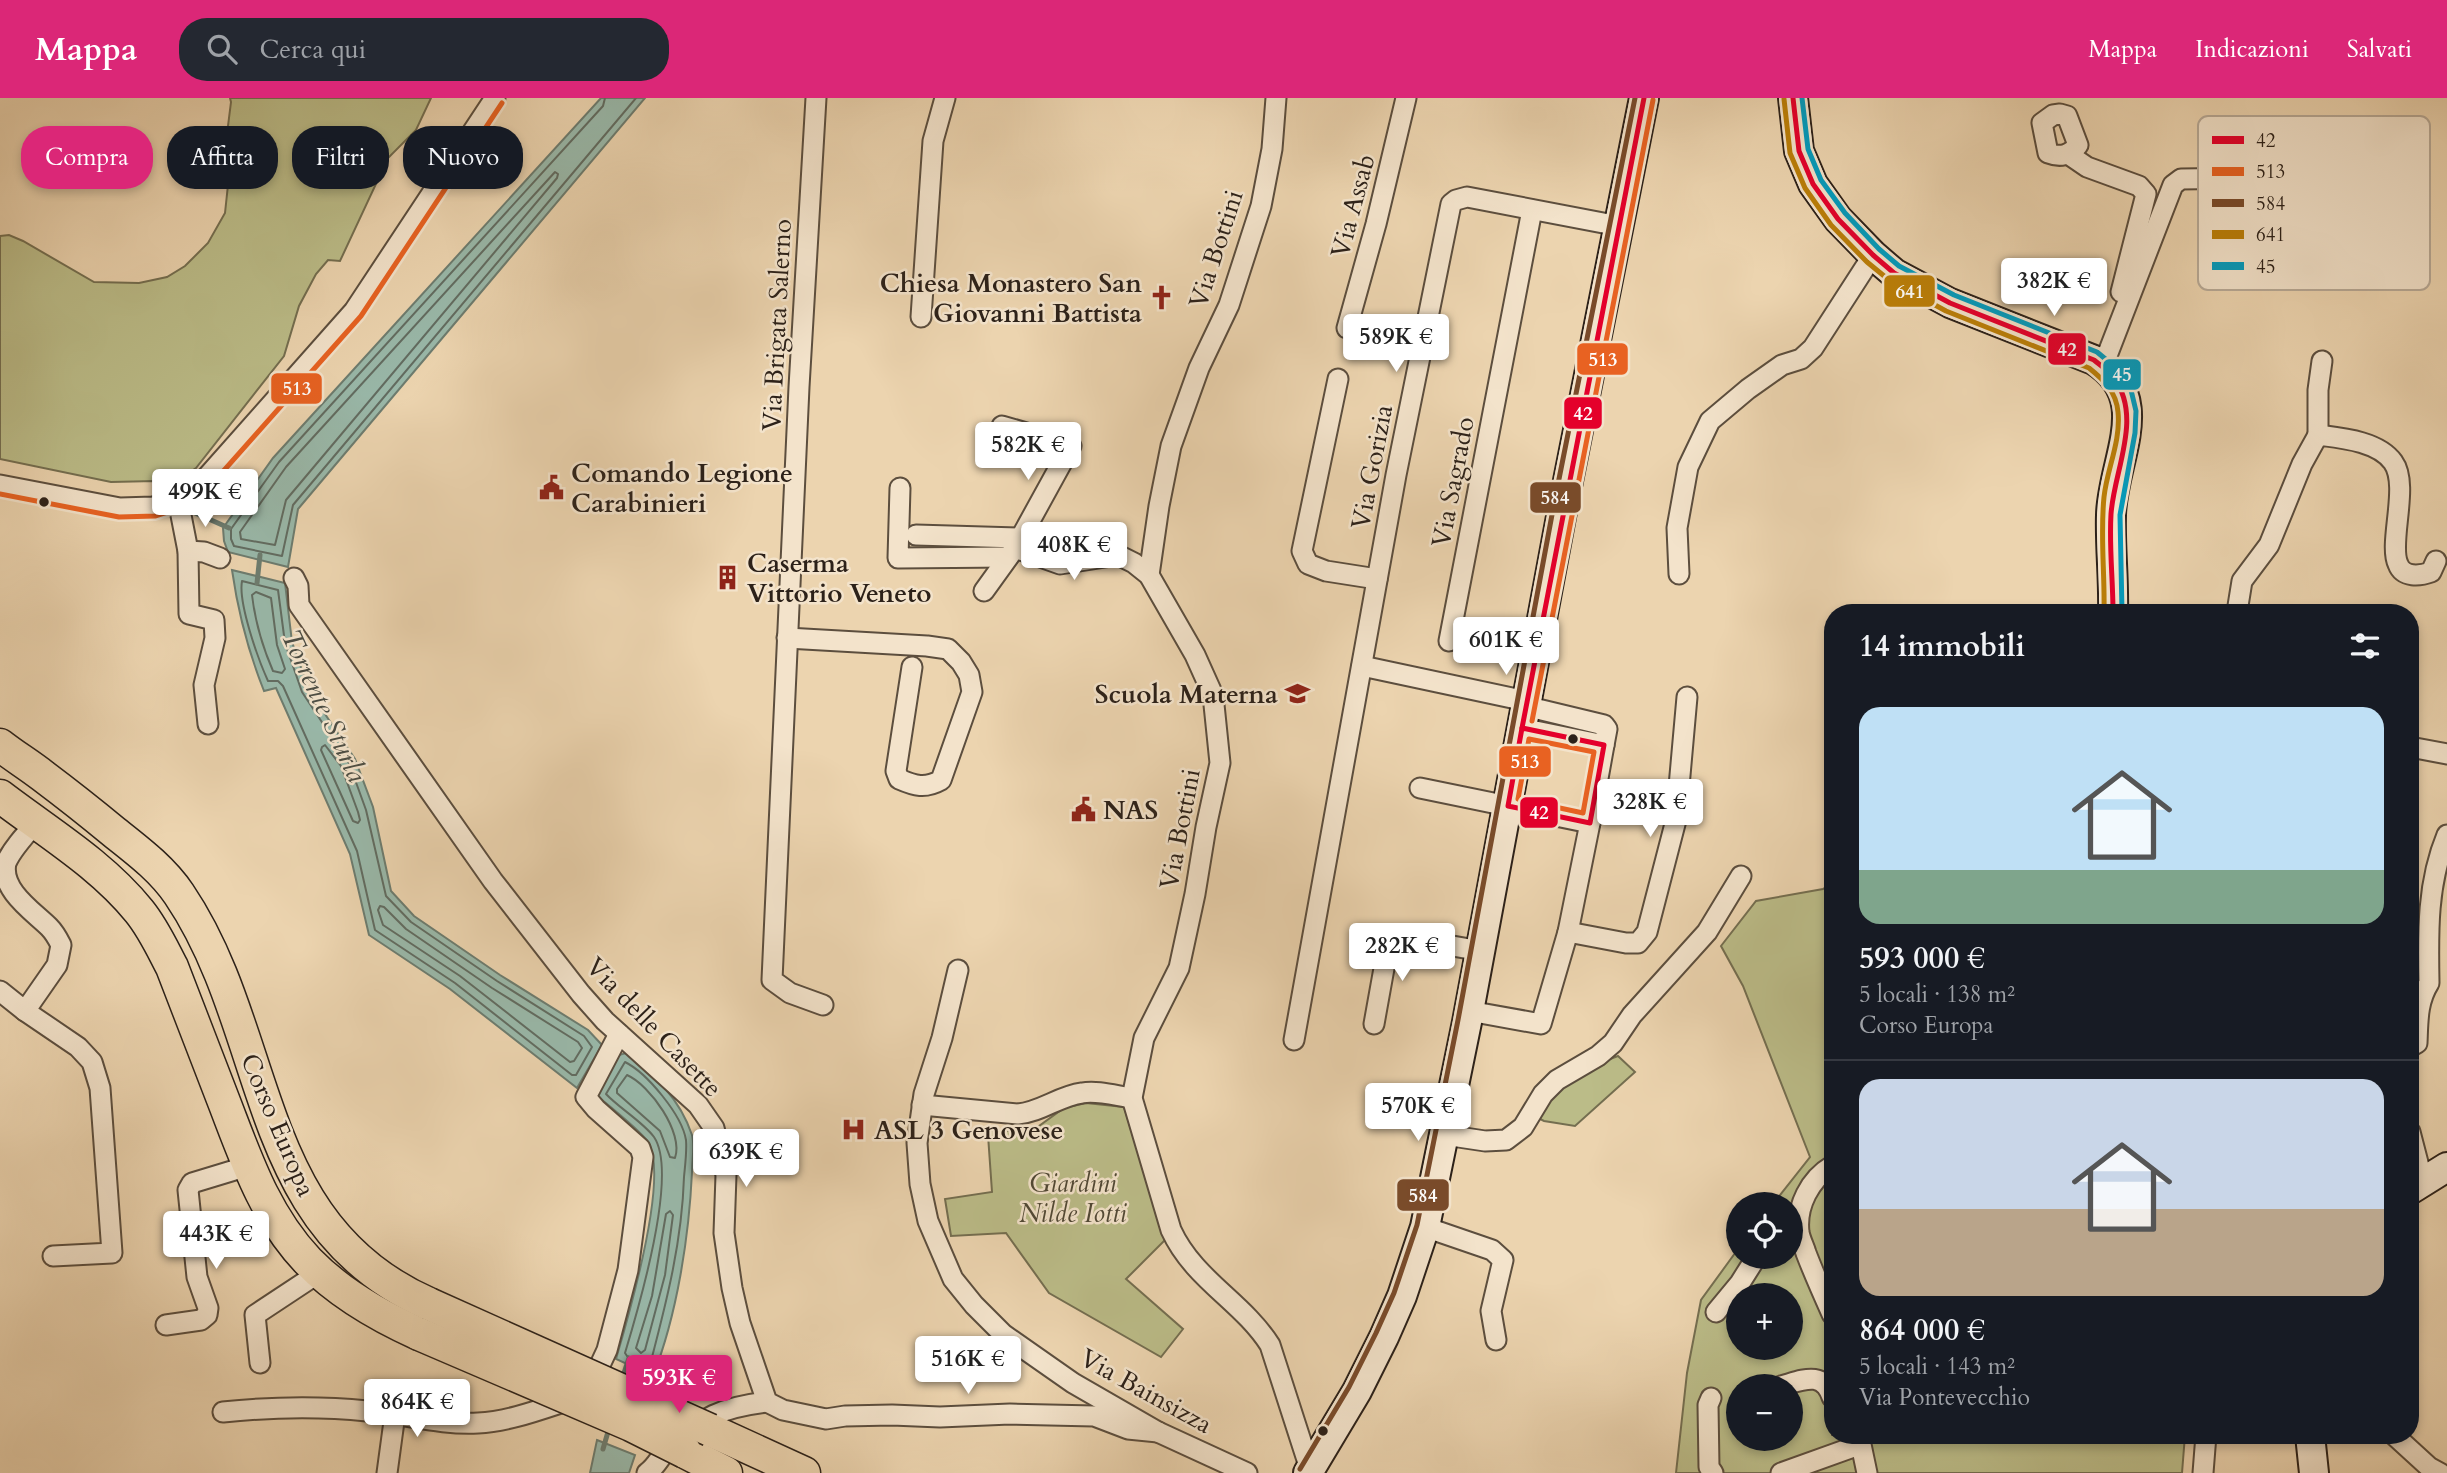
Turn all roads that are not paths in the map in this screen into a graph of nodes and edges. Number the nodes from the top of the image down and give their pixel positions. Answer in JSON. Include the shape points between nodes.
{"nodes":[{"id":1,"x":495,"y":98,"type":"edge"},
{"id":2,"x":816,"y":98,"type":"edge"},
{"id":3,"x":945,"y":98,"type":"edge"},
{"id":4,"x":1276,"y":98,"type":"edge"},
{"id":5,"x":1406,"y":98,"type":"edge"},
{"id":6,"x":1644,"y":98,"type":"edge"},
{"id":7,"x":1793,"y":98,"type":"edge"},
{"id":8,"x":2068,"y":154,"type":"dead end"},
{"id":9,"x":2198,"y":178,"type":"edge"},
{"id":10,"x":1532,"y":209,"type":"junction"},
{"id":11,"x":1619,"y":226,"type":"junction"},
{"id":12,"x":1873,"y":256,"type":"junction"},
{"id":13,"x":921,"y":317,"type":"dead end"},
{"id":14,"x":1347,"y":328,"type":"dead end"},
{"id":15,"x":2322,"y":361,"type":"dead end"},
{"id":16,"x":2099,"y":363,"type":"junction"},
{"id":17,"x":1338,"y":379,"type":"dead end"},
{"id":18,"x":1002,"y":426,"type":"dead end"},
{"id":19,"x":2318,"y":435,"type":"junction"},
{"id":20,"x":0,"y":485,"type":"edge"},
{"id":21,"x":900,"y":488,"type":"dead end"},
{"id":22,"x":180,"y":506,"type":"junction"},
{"id":23,"x":916,"y":535,"type":"dead end"},
{"id":24,"x":1014,"y":548,"type":"junction"},
{"id":25,"x":188,"y":551,"type":"junction"},
{"id":26,"x":220,"y":558,"type":"dead end"},
{"id":27,"x":2436,"y":561,"type":"dead end"},
{"id":28,"x":1679,"y":574,"type":"dead end"},
{"id":29,"x":1149,"y":575,"type":"junction"},
{"id":30,"x":294,"y":578,"type":"dead end"},
{"id":31,"x":1377,"y":579,"type":"junction"},
{"id":32,"x":984,"y":591,"type":"dead end"},
{"id":33,"x":2113,"y":604,"type":"edge"},
{"id":34,"x":2238,"y":604,"type":"edge"},
{"id":35,"x":787,"y":638,"type":"junction"},
{"id":36,"x":1449,"y":641,"type":"dead end"},
{"id":37,"x":1362,"y":666,"type":"junction"},
{"id":38,"x":912,"y":667,"type":"dead end"},
{"id":39,"x":1688,"y":697,"type":"dead end"},
{"id":40,"x":1524,"y":712,"type":"junction"},
{"id":41,"x":208,"y":724,"type":"dead end"},
{"id":42,"x":0,"y":745,"type":"edge"},
{"id":43,"x":2419,"y":749,"type":"edge"},
{"id":44,"x":2447,"y":754,"type":"edge"},
{"id":45,"x":1420,"y":788,"type":"dead end"},
{"id":46,"x":0,"y":796,"type":"edge"},
{"id":47,"x":1508,"y":806,"type":"junction"},
{"id":48,"x":36,"y":823,"type":"junction"},
{"id":49,"x":1590,"y":823,"type":"junction"},
{"id":50,"x":2447,"y":835,"type":"edge"},
{"id":51,"x":1741,"y":876,"type":"dead end"},
{"id":52,"x":1568,"y":932,"type":"junction"},
{"id":53,"x":1480,"y":951,"type":"junction"},
{"id":54,"x":958,"y":970,"type":"dead end"},
{"id":55,"x":0,"y":992,"type":"edge"},
{"id":56,"x":823,"y":1005,"type":"dead end"},
{"id":57,"x":2419,"y":1010,"type":"edge"},
{"id":58,"x":25,"y":1011,"type":"junction"},
{"id":59,"x":1469,"y":1011,"type":"junction"},
{"id":60,"x":1374,"y":1024,"type":"dead end"},
{"id":61,"x":616,"y":1039,"type":"junction"},
{"id":62,"x":1294,"y":1040,"type":"dead end"},
{"id":63,"x":1132,"y":1098,"type":"junction"},
{"id":64,"x":922,"y":1105,"type":"junction"},
{"id":65,"x":1445,"y":1135,"type":"junction"},
{"id":66,"x":248,"y":1166,"type":"junction"},
{"id":67,"x":2447,"y":1167,"type":"edge"},
{"id":68,"x":1824,"y":1171,"type":"edge"},
{"id":69,"x":2419,"y":1184,"type":"edge"},
{"id":70,"x":1803,"y":1204,"type":"edge"},
{"id":71,"x":1425,"y":1227,"type":"junction"},
{"id":72,"x":1803,"y":1250,"type":"edge"},
{"id":73,"x":53,"y":1256,"type":"dead end"},
{"id":74,"x":1749,"y":1269,"type":"edge"},
{"id":75,"x":320,"y":1272,"type":"junction"},
{"id":76,"x":1824,"y":1297,"type":"edge"},
{"id":77,"x":1716,"y":1312,"type":"dead end"},
{"id":78,"x":166,"y":1325,"type":"dead end"},
{"id":79,"x":1496,"y":1340,"type":"dead end"},
{"id":80,"x":260,"y":1363,"type":"dead end"},
{"id":81,"x":1803,"y":1380,"type":"edge"},
{"id":82,"x":1824,"y":1383,"type":"edge"},
{"id":83,"x":1711,"y":1398,"type":"dead end"},
{"id":84,"x":767,"y":1402,"type":"junction"},
{"id":85,"x":223,"y":1412,"type":"dead end"},
{"id":86,"x":395,"y":1414,"type":"junction"},
{"id":87,"x":1158,"y":1432,"type":"junction"},
{"id":88,"x":1836,"y":1444,"type":"edge"},
{"id":89,"x":1860,"y":1444,"type":"edge"},
{"id":90,"x":2205,"y":1444,"type":"edge"},
{"id":91,"x":2311,"y":1444,"type":"edge"},
{"id":92,"x":2404,"y":1444,"type":"edge"},
{"id":93,"x":688,"y":1462,"type":"edge"},
{"id":94,"x":653,"y":1471,"type":"edge"},
{"id":95,"x":1309,"y":1471,"type":"edge"},
{"id":96,"x":387,"y":1473,"type":"edge"},
{"id":97,"x":726,"y":1473,"type":"edge"},
{"id":98,"x":804,"y":1473,"type":"edge"},
{"id":99,"x":1247,"y":1473,"type":"edge"},
{"id":100,"x":1713,"y":1473,"type":"edge"},
{"id":101,"x":1780,"y":1473,"type":"edge"},
{"id":102,"x":1867,"y":1473,"type":"edge"},
{"id":103,"x":2203,"y":1473,"type":"edge"},
{"id":104,"x":2314,"y":1473,"type":"edge"},
{"id":105,"x":2440,"y":1473,"type":"edge"}],
"edges":[{"from":1,"to":22,"type":"street","via":[[354,311]]},
{"from":2,"to":35,"type":"street","name":"Via Brigata Salerno"},
{"from":3,"to":13,"type":"street","via":[[933,141]]},
{"from":4,"to":29,"type":"street","name":"Via Bottini","via":[[1261,206],[1229,305],[1199,368],[1171,446]]},
{"from":5,"to":14,"type":"street","name":"Via Assab"},
{"from":6,"to":11,"type":"main road"},
{"from":7,"to":12,"type":"main road","via":[[1799,151],[1814,184],[1838,219]]},
{"from":8,"to":16,"type":"street","via":[[2087,167],[2139,186],[2146,194]]},
{"from":9,"to":16,"type":"street","via":[[2181,178],[2173,185]]},
{"from":10,"to":11,"type":"street","name":"Via Gorizia"},
{"from":10,"to":31,"type":"street","name":"Via Gorizia","via":[[1466,197],[1451,205]]},
{"from":10,"to":36,"type":"street","name":"Via Sagrado"},
{"from":11,"to":40,"type":"main road"},
{"from":12,"to":16,"type":"main road","via":[[1894,273],[1950,303]]},
{"from":12,"to":28,"type":"street","via":[[1812,348],[1748,389],[1710,421],[1688,467],[1677,528]]},
{"from":15,"to":19,"type":"street"},
{"from":16,"to":33,"type":"main road","via":[[2121,387],[2128,417],[2111,513]]},
{"from":17,"to":31,"type":"street","name":"Via Gorizia","via":[[1302,551],[1308,564],[1326,571]]},
{"from":18,"to":24,"type":"street","via":[[1071,446]]},
{"from":19,"to":27,"type":"street","via":[[2369,446],[2395,464],[2400,512],[2398,565],[2403,572],[2419,577],[2431,572]]},
{"from":19,"to":34,"type":"street","via":[[2270,545],[2242,581]]},
{"from":20,"to":22,"type":"street","via":[[120,508]]},
{"from":21,"to":24,"type":"street","name":"Via Bottini","via":[[898,558]]},
{"from":22,"to":25,"type":"street"},
{"from":23,"to":24,"type":"street","name":"Via Bottini"},
{"from":24,"to":29,"type":"street","name":"Via Bottini","via":[[1060,564],[1118,555]]},
{"from":24,"to":32,"type":"street"},
{"from":25,"to":26,"type":"street"},
{"from":25,"to":41,"type":"street","via":[[189,614],[214,620],[215,638],[204,685]]},
{"from":29,"to":63,"type":"street","name":"Via Bottini","via":[[1213,695],[1220,763],[1179,968],[1144,1038]]},
{"from":30,"to":61,"type":"street","name":"Via delle Casette","via":[[299,605],[418,777]]},
{"from":31,"to":37,"type":"street","name":"Via Gorizia"},
{"from":35,"to":38,"type":"street","via":[[927,646],[948,649],[961,662],[972,692],[941,780],[930,786],[915,786],[899,779],[895,771]]},
{"from":35,"to":56,"type":"street","name":"Via Brigata Salerno","via":[[772,981]]},
{"from":37,"to":40,"type":"street"},
{"from":37,"to":62,"type":"street","name":"Via Gorizia"},
{"from":39,"to":52,"type":"street","via":[[1676,820],[1647,932],[1638,943]]},
{"from":40,"to":47,"type":"main road"},
{"from":40,"to":49,"type":"street","via":[[1604,724],[1607,729]]},
{"from":42,"to":98,"type":"main road","name":"Corso Europa","bridge":true,"via":[[143,855],[179,893],[212,950],[267,1113],[304,1195],[361,1262],[429,1304]]},
{"from":43,"to":44,"type":"street"},
{"from":45,"to":47,"type":"street"},
{"from":46,"to":48,"type":"main road","name":"Corso Europa"},
{"from":47,"to":49,"type":"street"},
{"from":47,"to":53,"type":"main road"},
{"from":48,"to":58,"type":"street","via":[[6,864],[5,876],[14,895],[50,928],[61,945],[57,965]]},
{"from":48,"to":66,"type":"main road","name":"Corso Europa","via":[[101,871],[141,913],[157,938]]},
{"from":49,"to":52,"type":"street"},
{"from":50,"to":57,"type":"street","via":[[2435,864],[2429,984]]},
{"from":51,"to":65,"type":"street","via":[[1707,932],[1632,1015],[1613,1043],[1542,1094],[1523,1128],[1506,1140]]},
{"from":52,"to":59,"type":"street","via":[[1541,1024]]},
{"from":53,"to":59,"type":"main road"},
{"from":53,"to":60,"type":"street","via":[[1390,935]]},
{"from":54,"to":64,"type":"street","name":"Via Bainsizza"},
{"from":55,"to":58,"type":"street"},
{"from":58,"to":73,"type":"street","via":[[78,1047],[92,1062],[100,1088],[112,1253]]},
{"from":59,"to":65,"type":"main road"},
{"from":61,"to":84,"type":"street","name":"Via delle Casette","via":[[698,1105],[713,1128],[726,1175],[724,1233],[732,1288]]},
{"from":61,"to":86,"type":"street","via":[[586,1097],[640,1148],[643,1157],[628,1270],[607,1350],[586,1395],[525,1415],[479,1423]]},
{"from":63,"to":64,"type":"street","via":[[1083,1092],[1018,1114]]},
{"from":63,"to":95,"type":"street","name":"Via Bottini","via":[[1178,1245],[1270,1345]]},
{"from":64,"to":87,"type":"street","name":"Via Bainsizza","via":[[917,1143],[920,1184],[928,1221],[953,1279],[1003,1334],[1073,1384]]},
{"from":65,"to":71,"type":"main road"},
{"from":66,"to":75,"type":"main road","name":"Corso Europa","via":[[288,1237]]},
{"from":66,"to":78,"type":"street","name":"Corso Europa","via":[[192,1183],[188,1190],[197,1277],[207,1315]]},
{"from":67,"to":69,"type":"main road"},
{"from":68,"to":70,"type":"street","via":[[1810,1186]]},
{"from":71,"to":79,"type":"street","via":[[1492,1250],[1503,1260],[1491,1311]]},
{"from":71,"to":95,"type":"main road","via":[[1384,1337]]},
{"from":72,"to":76,"type":"street"},
{"from":74,"to":77,"type":"street"},
{"from":75,"to":80,"type":"street","via":[[255,1315]]},
{"from":75,"to":93,"type":"main road","name":"Corso Europa","bridge":true,"via":[[392,1322],[631,1425]]},
{"from":81,"to":82,"type":"street"},
{"from":83,"to":100,"type":"street","via":[[1709,1466]]},
{"from":84,"to":87,"type":"street","via":[[826,1419],[1094,1416],[1128,1429]]},
{"from":84,"to":94,"type":"street","via":[[716,1412],[668,1449]]},
{"from":85,"to":86,"type":"street","via":[[306,1406]]},
{"from":86,"to":96,"type":"street"},
{"from":87,"to":99,"type":"street","name":"Via Bainsizza"},
{"from":88,"to":101,"type":"street","via":[[1825,1459]]},
{"from":89,"to":102,"type":"street"},
{"from":90,"to":103,"type":"street"},
{"from":91,"to":104,"type":"main road"},
{"from":92,"to":105,"type":"street"},
{"from":93,"to":97,"type":"main road","name":"Corso Europa"}]}
